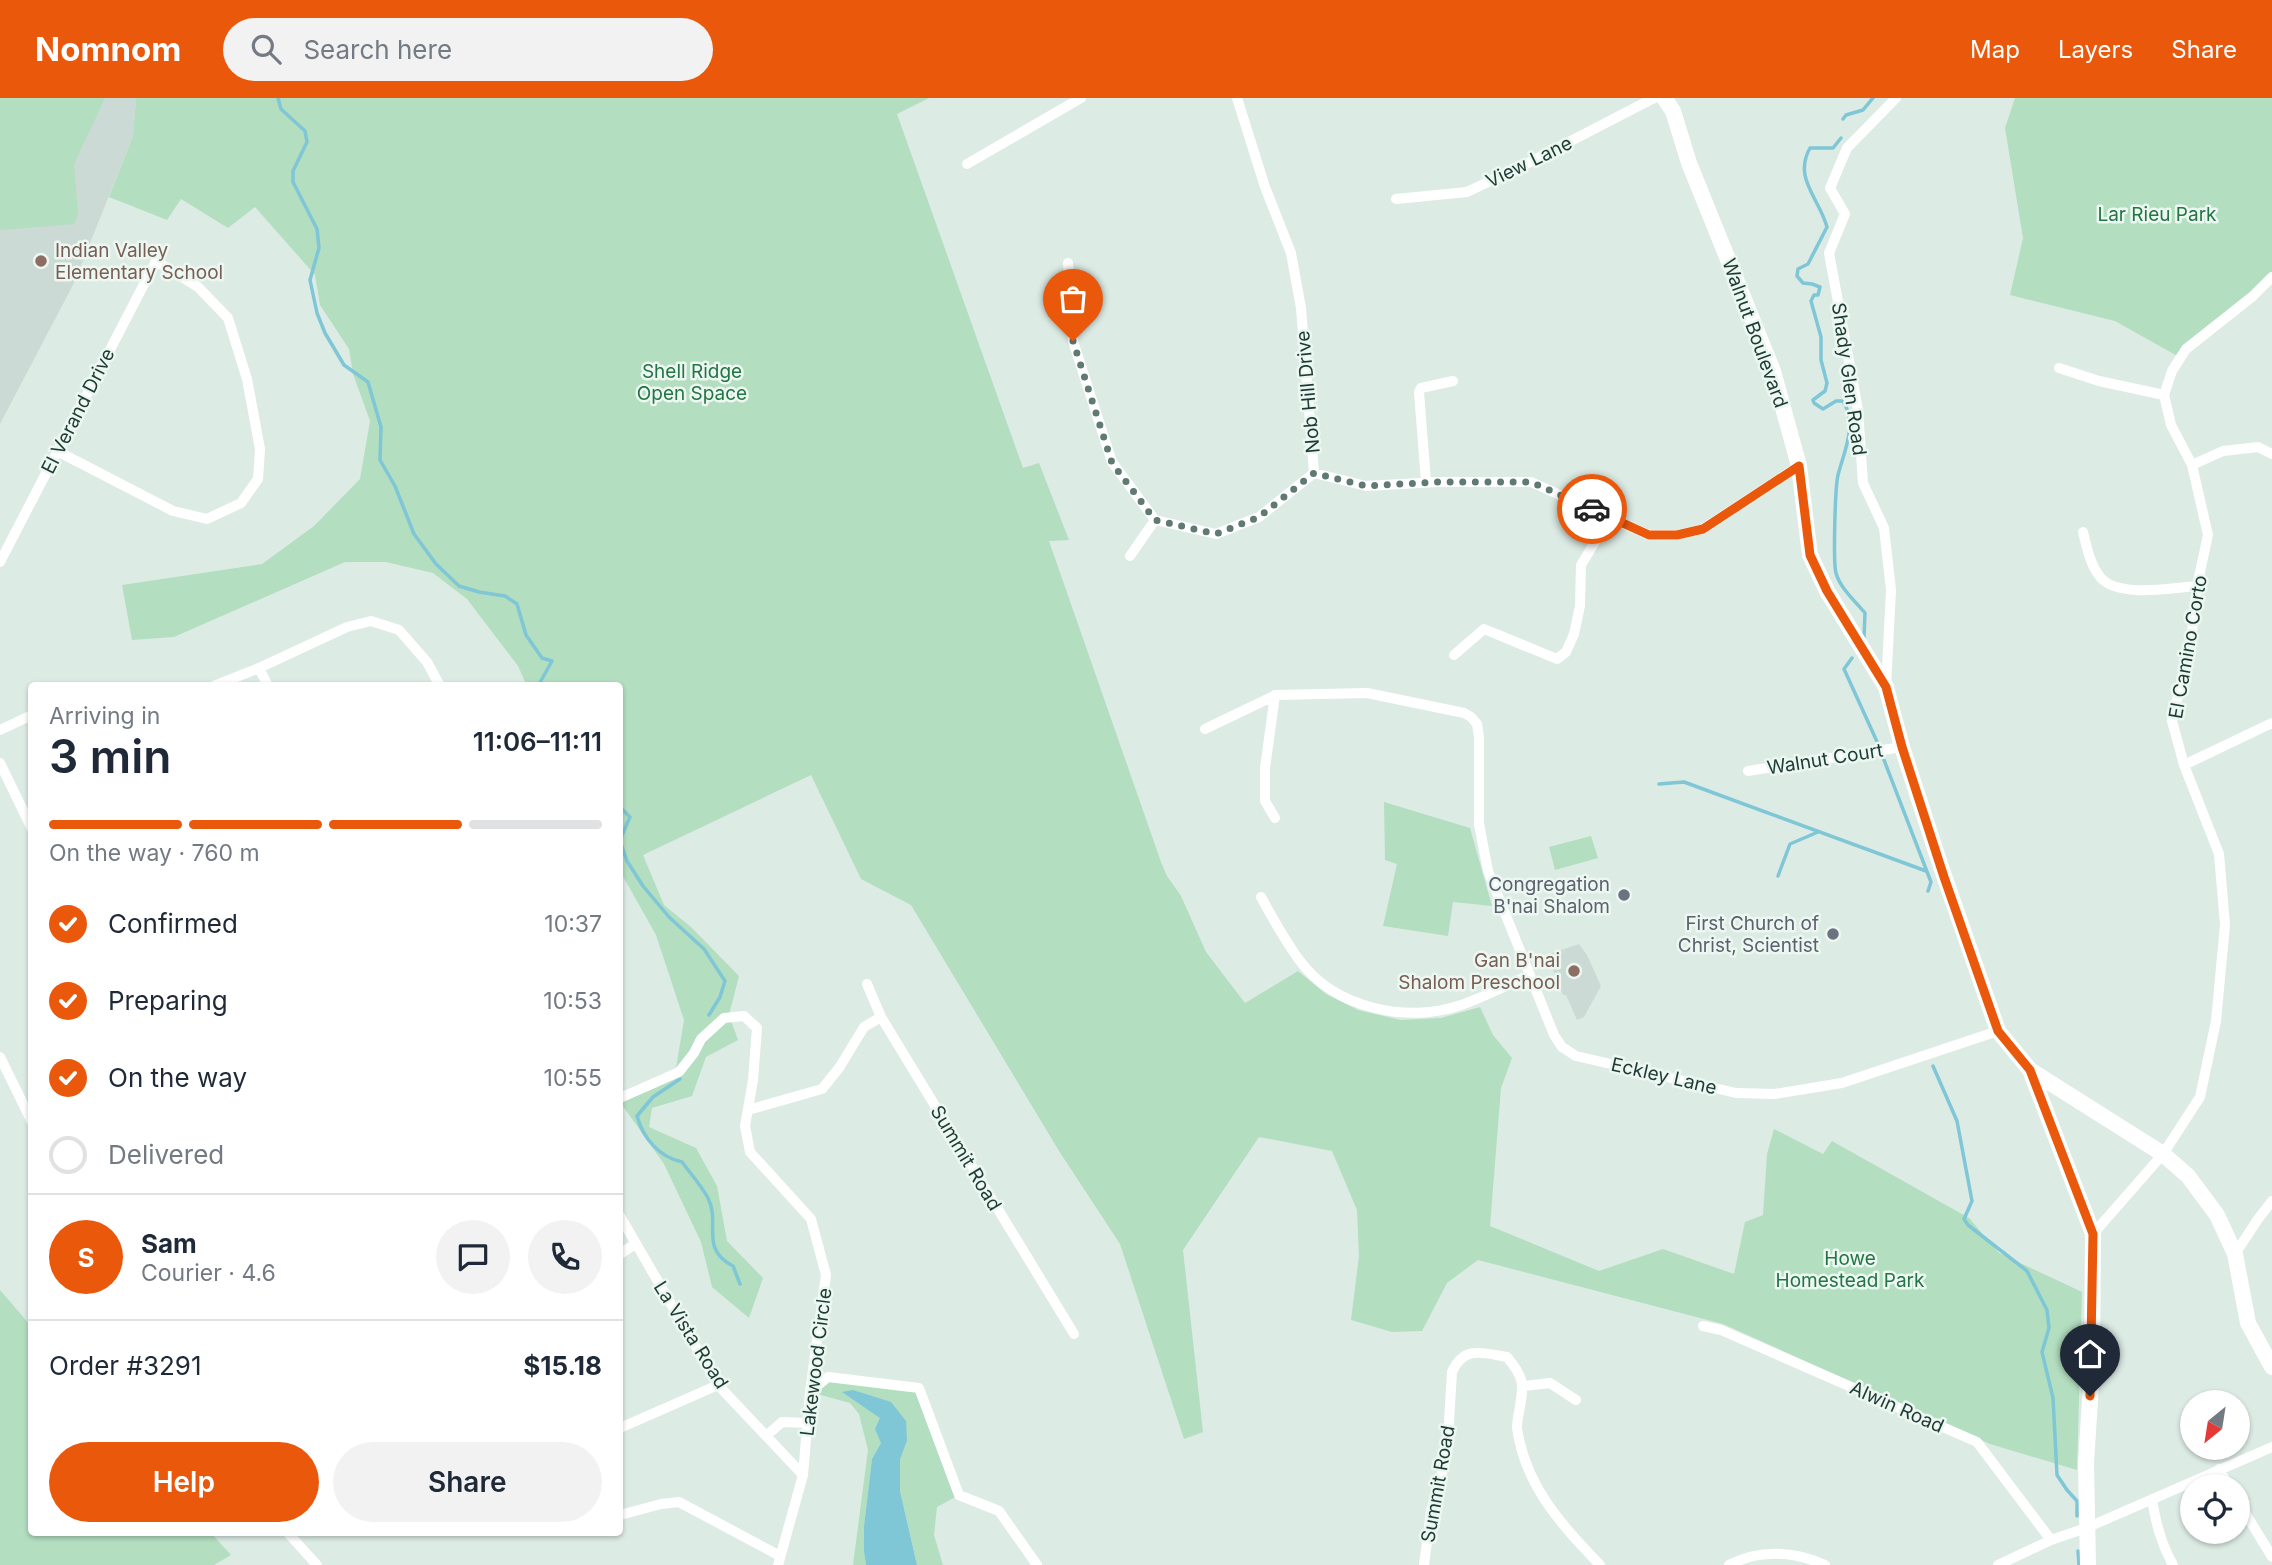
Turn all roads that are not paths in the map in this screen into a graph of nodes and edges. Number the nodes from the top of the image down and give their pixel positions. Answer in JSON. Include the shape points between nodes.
{"nodes":[{"id":1,"x":1082,"y":98,"type":"edge"},
{"id":2,"x":1237,"y":98,"type":"edge"},
{"id":3,"x":1654,"y":98,"type":"edge"},
{"id":4,"x":1664,"y":98,"type":"edge"},
{"id":5,"x":1896,"y":98,"type":"edge"},
{"id":6,"x":967,"y":164,"type":"dead end"},
{"id":7,"x":1396,"y":199,"type":"dead end"},
{"id":8,"x":1068,"y":263,"type":"dead end"},
{"id":9,"x":2272,"y":277,"type":"edge"},
{"id":10,"x":2059,"y":368,"type":"dead end"},
{"id":11,"x":1453,"y":381,"type":"dead end"},
{"id":12,"x":2164,"y":395,"type":"junction"},
{"id":13,"x":57,"y":451,"type":"junction"},
{"id":14,"x":2272,"y":454,"type":"edge"},
{"id":15,"x":2192,"y":465,"type":"junction"},
{"id":16,"x":1799,"y":466,"type":"junction"},
{"id":17,"x":1314,"y":473,"type":"junction"},
{"id":18,"x":1426,"y":482,"type":"junction"},
{"id":19,"x":1610,"y":517,"type":"junction"},
{"id":20,"x":1155,"y":520,"type":"junction"},
{"id":21,"x":2083,"y":532,"type":"dead end"},
{"id":22,"x":1130,"y":556,"type":"dead end"},
{"id":23,"x":0,"y":562,"type":"edge"},
{"id":24,"x":2197,"y":586,"type":"junction"},
{"id":25,"x":1454,"y":655,"type":"dead end"},
{"id":26,"x":259,"y":668,"type":"junction"},
{"id":27,"x":224,"y":682,"type":"edge"},
{"id":28,"x":266,"y":682,"type":"edge"},
{"id":29,"x":438,"y":682,"type":"edge"},
{"id":30,"x":1886,"y":687,"type":"junction"},
{"id":31,"x":1275,"y":695,"type":"junction"},
{"id":32,"x":28,"y":717,"type":"edge"},
{"id":33,"x":2272,"y":723,"type":"edge"},
{"id":34,"x":1205,"y":729,"type":"dead end"},
{"id":35,"x":0,"y":730,"type":"edge"},
{"id":36,"x":1902,"y":747,"type":"junction"},
{"id":37,"x":0,"y":763,"type":"edge"},
{"id":38,"x":2184,"y":765,"type":"junction"},
{"id":39,"x":1748,"y":771,"type":"dead end"},
{"id":40,"x":1275,"y":818,"type":"dead end"},
{"id":41,"x":28,"y":821,"type":"edge"},
{"id":42,"x":1261,"y":897,"type":"dead end"},
{"id":43,"x":1530,"y":975,"type":"junction"},
{"id":44,"x":867,"y":984,"type":"dead end"},
{"id":45,"x":881,"y":1017,"type":"junction"},
{"id":46,"x":1998,"y":1031,"type":"junction"},
{"id":47,"x":0,"y":1057,"type":"edge"},
{"id":48,"x":2030,"y":1070,"type":"junction"},
{"id":49,"x":623,"y":1097,"type":"edge"},
{"id":50,"x":748,"y":1110,"type":"junction"},
{"id":51,"x":28,"y":1114,"type":"edge"},
{"id":52,"x":2163,"y":1154,"type":"junction"},
{"id":53,"x":2272,"y":1201,"type":"edge"},
{"id":54,"x":623,"y":1222,"type":"edge"},
{"id":55,"x":2093,"y":1234,"type":"junction"},
{"id":56,"x":635,"y":1244,"type":"junction"},
{"id":57,"x":623,"y":1252,"type":"edge"},
{"id":58,"x":2235,"y":1254,"type":"junction"},
{"id":59,"x":1703,"y":1326,"type":"dead end"},
{"id":60,"x":1074,"y":1334,"type":"dead end"},
{"id":61,"x":2272,"y":1367,"type":"edge"},
{"id":62,"x":718,"y":1385,"type":"junction"},
{"id":63,"x":1524,"y":1385,"type":"junction"},
{"id":64,"x":810,"y":1392,"type":"junction"},
{"id":65,"x":1576,"y":1400,"type":"dead end"},
{"id":66,"x":807,"y":1423,"type":"junction"},
{"id":67,"x":623,"y":1427,"type":"edge"},
{"id":68,"x":766,"y":1436,"type":"junction"},
{"id":69,"x":2272,"y":1447,"type":"edge"},
{"id":70,"x":2219,"y":1469,"type":"junction"},
{"id":71,"x":2222,"y":1474,"type":"edge"},
{"id":72,"x":803,"y":1475,"type":"junction"},
{"id":73,"x":2152,"y":1499,"type":"junction"},
{"id":74,"x":623,"y":1515,"type":"edge"},
{"id":75,"x":2250,"y":1521,"type":"edge"},
{"id":76,"x":2086,"y":1528,"type":"junction"},
{"id":77,"x":291,"y":1536,"type":"edge"},
{"id":78,"x":2051,"y":1540,"type":"junction"},
{"id":79,"x":2272,"y":1557,"type":"edge"},
{"id":80,"x":779,"y":1561,"type":"edge"},
{"id":81,"x":317,"y":1565,"type":"edge"},
{"id":82,"x":1037,"y":1565,"type":"edge"},
{"id":83,"x":1424,"y":1565,"type":"edge"},
{"id":84,"x":1600,"y":1565,"type":"edge"},
{"id":85,"x":1729,"y":1565,"type":"edge"},
{"id":86,"x":1825,"y":1565,"type":"edge"},
{"id":87,"x":1998,"y":1565,"type":"edge"},
{"id":88,"x":2088,"y":1565,"type":"edge"},
{"id":89,"x":2173,"y":1565,"type":"edge"}],
"edges":[{"from":1,"to":6,"type":"street"},
{"from":2,"to":17,"type":"street","name":"Nob Hill Drive","via":[[1291,253],[1301,308]]},
{"from":3,"to":7,"type":"street","name":"View Lane","via":[[1467,192]]},
{"from":4,"to":16,"type":"street","name":"Walnut Boulevard","via":[[1673,111],[1689,163],[1773,371]]},
{"from":5,"to":30,"type":"street","name":"Shady Glen Road","via":[[1847,148],[1830,188],[1845,214],[1829,253],[1858,410],[1863,484],[1884,528],[1891,590]]},
{"from":8,"to":20,"type":"street","via":[[1073,341],[1112,463]]},
{"from":9,"to":12,"type":"street","via":[[2186,349]]},
{"from":10,"to":12,"type":"street"},
{"from":11,"to":18,"type":"street","via":[[1419,392]]},
{"from":12,"to":15,"type":"street","name":"El Camino Corto","via":[[2171,425]]},
{"from":13,"to":13,"type":"street","name":"El Verand Drive","via":[[173,511],[208,519],[242,503],[258,479],[260,449],[247,379],[228,318],[198,287],[156,261]]},
{"from":13,"to":23,"type":"street","name":"El Verand Drive"},
{"from":14,"to":15,"type":"street","via":[[2258,447],[2223,451]]},
{"from":15,"to":24,"type":"street","name":"El Camino Corto","via":[[2208,535]]},
{"from":16,"to":19,"type":"street","name":"Nob Hill Drive","via":[[1703,529],[1649,535]]},
{"from":16,"to":30,"type":"street","name":"Walnut Boulevard","via":[[1810,555]]},
{"from":17,"to":18,"type":"street","name":"Nob Hill Drive","via":[[1366,486]]},
{"from":17,"to":20,"type":"street","via":[[1259,517],[1216,534]]},
{"from":18,"to":19,"type":"street","name":"Nob Hill Drive","via":[[1531,482]]},
{"from":19,"to":25,"type":"street","via":[[1581,565],[1580,606],[1566,652],[1557,659],[1484,629]]},
{"from":20,"to":22,"type":"street"},
{"from":21,"to":24,"type":"street","via":[[2089,558],[2102,580],[2126,590]]},
{"from":24,"to":38,"type":"street","name":"El Camino Corto","via":[[2191,640],[2172,721]]},
{"from":26,"to":27,"type":"street"},
{"from":26,"to":28,"type":"street"},
{"from":26,"to":29,"type":"street","via":[[347,627],[371,621],[399,630],[428,662]]},
{"from":30,"to":36,"type":"street","name":"Walnut Boulevard"},
{"from":31,"to":34,"type":"street"},
{"from":31,"to":40,"type":"street","via":[[1265,768],[1265,801]]},
{"from":31,"to":43,"type":"street","name":"Eckley Lane","via":[[1367,692],[1471,717],[1479,737],[1479,824],[1488,870]]},
{"from":32,"to":35,"type":"street"},
{"from":33,"to":38,"type":"street"},
{"from":36,"to":39,"type":"street","name":"Walnut Court"},
{"from":36,"to":46,"type":"street","name":"Walnut Boulevard"},
{"from":37,"to":41,"type":"street"},
{"from":38,"to":52,"type":"street","name":"El Camino Corto","via":[[2219,853],[2225,925],[2216,1021],[2200,1097]]},
{"from":42,"to":43,"type":"street","via":[[1301,963],[1326,986],[1372,1008],[1415,1013],[1459,1006]]},
{"from":43,"to":46,"type":"street","name":"Eckley Lane","via":[[1554,1035],[1576,1056],[1736,1093],[1774,1094],[1842,1083]]},
{"from":44,"to":45,"type":"street","name":"Summit Road"},
{"from":45,"to":50,"type":"street","via":[[864,1027],[822,1089]]},
{"from":45,"to":60,"type":"street","name":"Summit Road"},
{"from":46,"to":48,"type":"street","name":"Walnut Boulevard"},
{"from":47,"to":51,"type":"street"},
{"from":48,"to":52,"type":"street"},
{"from":48,"to":55,"type":"street","name":"Walnut Boulevard"},
{"from":49,"to":50,"type":"street","name":"Lakewood Circle","via":[[679,1072],[701,1039],[724,1018],[744,1016],[757,1028]]},
{"from":50,"to":64,"type":"street","name":"Lakewood Circle","via":[[745,1126],[750,1152],[811,1219],[826,1275]]},
{"from":52,"to":55,"type":"street","name":"El Camino Corto"},
{"from":52,"to":58,"type":"street","via":[[2203,1195]]},
{"from":53,"to":58,"type":"street"},
{"from":54,"to":56,"type":"street","name":"La Vista Road"},
{"from":55,"to":76,"type":"street","name":"Walnut Boulevard"},
{"from":56,"to":57,"type":"street"},
{"from":56,"to":62,"type":"street","name":"La Vista Road"},
{"from":58,"to":61,"type":"street","via":[[2248,1323]]},
{"from":59,"to":78,"type":"street","name":"Alwin Road","via":[[1977,1442]]},
{"from":62,"to":67,"type":"street"},
{"from":62,"to":68,"type":"street","name":"La Vista Road"},
{"from":63,"to":65,"type":"street","via":[[1549,1384]]},
{"from":63,"to":83,"type":"street","name":"Summit Road","via":[[1507,1357],[1466,1353],[1457,1362],[1451,1381],[1447,1455],[1431,1511]]},
{"from":63,"to":84,"type":"street","via":[[1517,1425],[1528,1472],[1560,1524]]},
{"from":64,"to":66,"type":"street","name":"Lakewood Circle"},
{"from":64,"to":82,"type":"street","via":[[828,1377],[919,1388],[959,1494],[999,1511]]},
{"from":66,"to":68,"type":"street","via":[[782,1422]]},
{"from":66,"to":72,"type":"street","name":"Lakewood Circle"},
{"from":68,"to":72,"type":"street","name":"La Vista Road"},
{"from":69,"to":70,"type":"street"},
{"from":70,"to":71,"type":"street"},
{"from":70,"to":73,"type":"street"},
{"from":72,"to":80,"type":"street","name":"Lakewood Circle"},
{"from":73,"to":76,"type":"street"},
{"from":73,"to":89,"type":"street","via":[[2162,1545]]},
{"from":74,"to":80,"type":"street","via":[[679,1502]]},
{"from":75,"to":79,"type":"street"},
{"from":76,"to":78,"type":"street"},
{"from":76,"to":88,"type":"street","name":"Walnut Boulevard"},
{"from":77,"to":81,"type":"street"},
{"from":78,"to":87,"type":"street"},
{"from":85,"to":86,"type":"street","via":[[1744,1557],[1781,1552]]}]}
